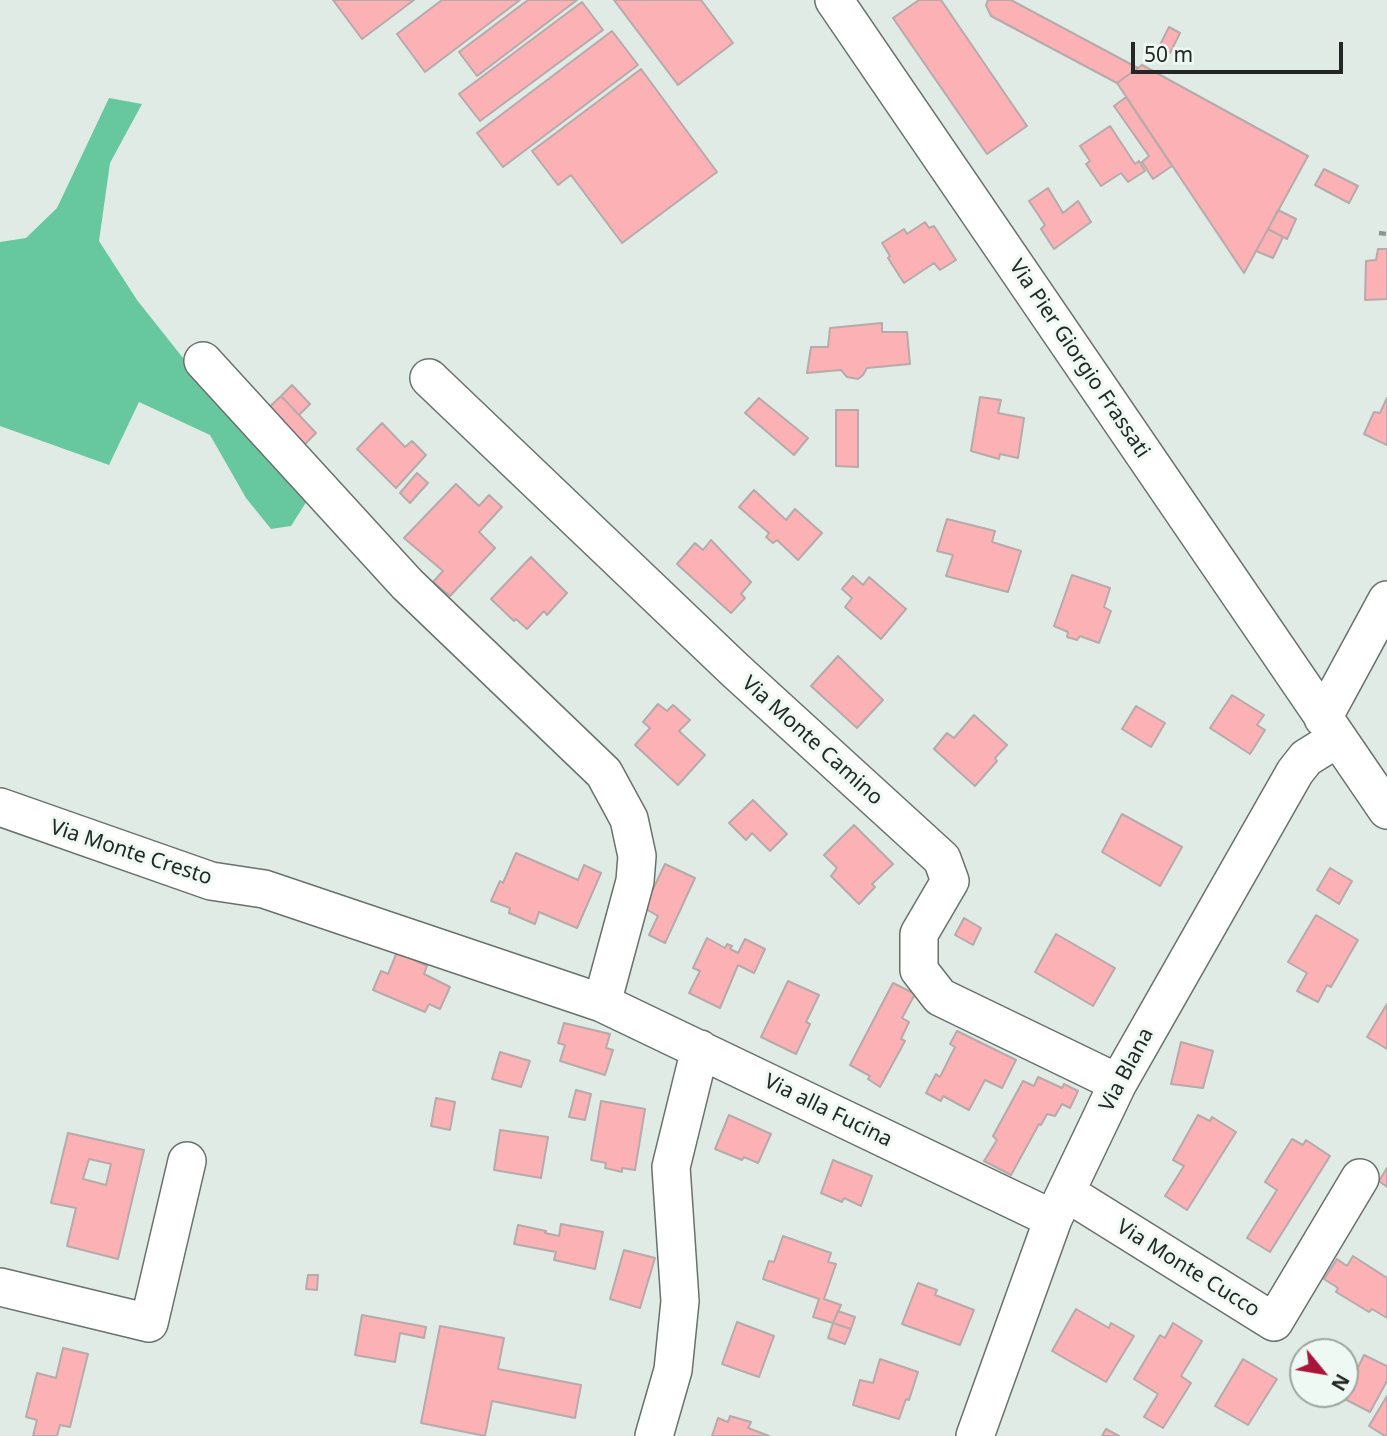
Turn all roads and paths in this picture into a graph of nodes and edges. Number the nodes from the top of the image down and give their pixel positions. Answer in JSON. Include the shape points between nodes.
{"nodes":[{"id":1,"x":834,"y":0,"type":"edge"},
{"id":2,"x":1378,"y":233,"type":"dead end"},
{"id":3,"x":1387,"y":234,"type":"edge"},
{"id":4,"x":203,"y":361,"type":"dead end"},
{"id":5,"x":429,"y":378,"type":"dead end"},
{"id":6,"x":1387,"y":600,"type":"edge"},
{"id":7,"x":1331,"y":728,"type":"junction"},
{"id":8,"x":0,"y":807,"type":"edge"},
{"id":9,"x":1387,"y":810,"type":"edge"},
{"id":10,"x":602,"y":1003,"type":"junction"},
{"id":11,"x":700,"y":1049,"type":"junction"},
{"id":12,"x":1118,"y":1083,"type":"junction"},
{"id":13,"x":187,"y":1161,"type":"dead end"},
{"id":14,"x":1360,"y":1178,"type":"dead end"},
{"id":15,"x":1060,"y":1206,"type":"junction"},
{"id":16,"x":0,"y":1287,"type":"edge"},
{"id":17,"x":654,"y":1436,"type":"edge"},
{"id":18,"x":975,"y":1436,"type":"edge"}],
"edges":[{"from":1,"to":7,"type":"street","name":"Via Pier Giorgio Frassati"},
{"from":2,"to":3,"type":"path"},
{"from":4,"to":10,"type":"street","via":[[407,584],[604,773],[629,819],[637,856],[635,881]]},
{"from":5,"to":12,"type":"street","name":"Via Monte Camino","via":[[735,670],[942,859],[950,881],[919,934],[919,970],[940,997]]},
{"from":6,"to":7,"type":"street"},
{"from":7,"to":9,"type":"street","name":"Via Pier Giorgio Frassati"},
{"from":7,"to":12,"type":"street","name":"Via Blana","via":[[1295,772]]},
{"from":8,"to":10,"type":"street","name":"Via Monte Cresto","via":[[211,881],[264,889]]},
{"from":10,"to":11,"type":"street","name":"Via alla Fucina"},
{"from":11,"to":15,"type":"street","name":"Via alla Fucina"},
{"from":11,"to":17,"type":"street","via":[[671,1167],[680,1301],[673,1370]]},
{"from":12,"to":15,"type":"street","name":"Via Blana"},
{"from":13,"to":16,"type":"street","via":[[149,1323]]},
{"from":14,"to":15,"type":"street","name":"Via Monte Cucco","via":[[1274,1322]]},
{"from":15,"to":18,"type":"street","name":"Via Blana"}]}
